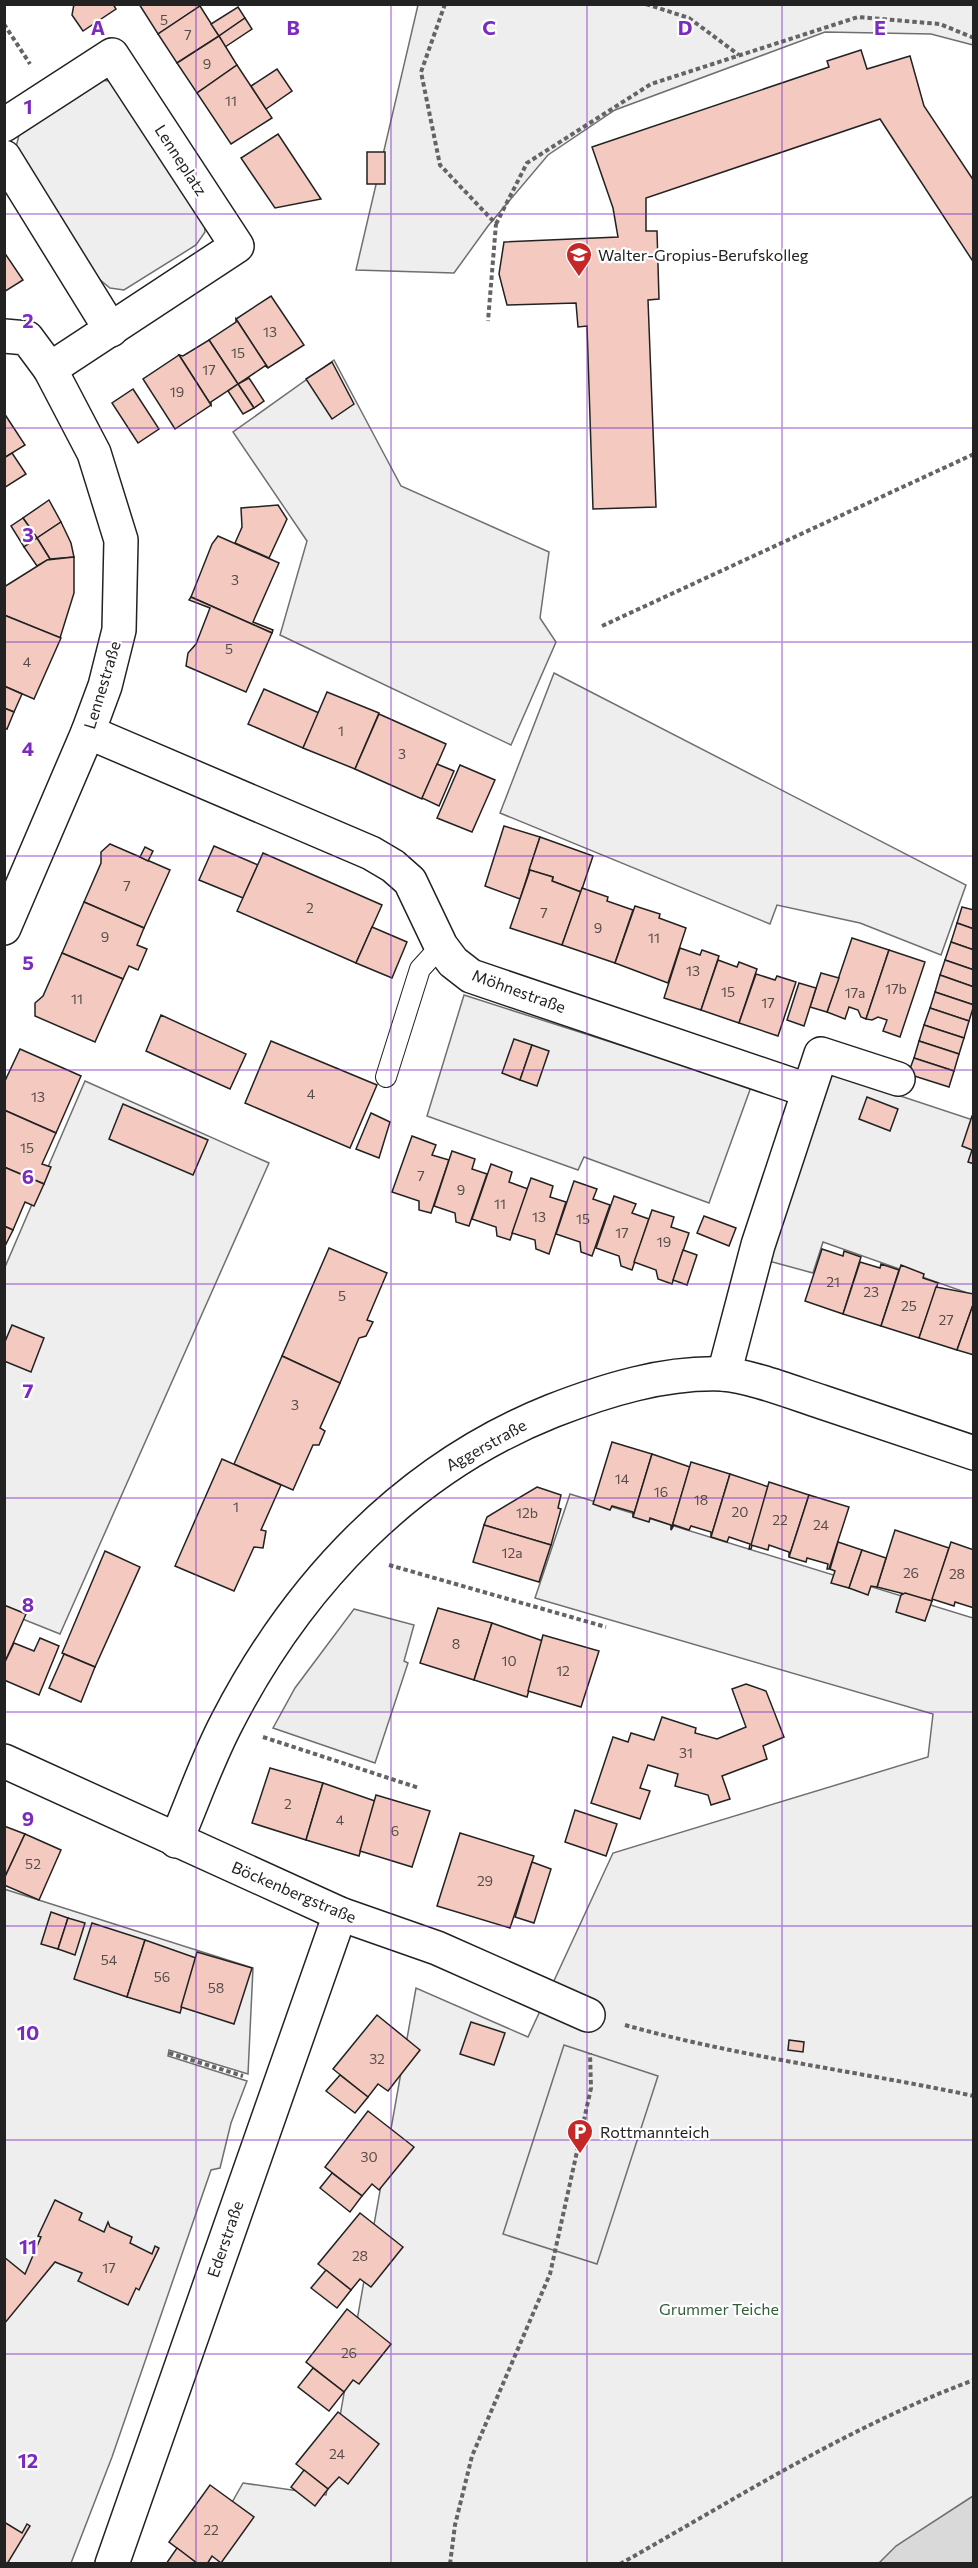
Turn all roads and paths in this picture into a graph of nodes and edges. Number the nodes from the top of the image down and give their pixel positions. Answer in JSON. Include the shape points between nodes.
{"nodes":[{"id":1,"x":445,"y":4,"type":"edge"},
{"id":2,"x":646,"y":4,"type":"edge"},
{"id":3,"x":4,"y":24,"type":"edge"},
{"id":4,"x":974,"y":38,"type":"edge"},
{"id":5,"x":739,"y":55,"type":"junction"},
{"id":6,"x":50,"y":93,"type":"junction"},
{"id":7,"x":4,"y":125,"type":"edge"},
{"id":8,"x":4,"y":157,"type":"edge"},
{"id":9,"x":496,"y":224,"type":"junction"},
{"id":10,"x":488,"y":321,"type":"dead end"},
{"id":11,"x":111,"y":330,"type":"junction"},
{"id":12,"x":4,"y":336,"type":"edge"},
{"id":13,"x":50,"y":369,"type":"junction"},
{"id":14,"x":974,"y":454,"type":"edge"},
{"id":15,"x":602,"y":626,"type":"dead end"},
{"id":16,"x":88,"y":732,"type":"junction"},
{"id":17,"x":4,"y":928,"type":"edge"},
{"id":18,"x":441,"y":946,"type":"junction"},
{"id":19,"x":386,"y":1077,"type":"dead end"},
{"id":20,"x":898,"y":1079,"type":"dead end"},
{"id":21,"x":807,"y":1090,"type":"junction"},
{"id":22,"x":724,"y":1374,"type":"junction"},
{"id":23,"x":974,"y":1454,"type":"edge"},
{"id":24,"x":345,"y":1553,"type":"junction"},
{"id":25,"x":606,"y":1627,"type":"dead end"},
{"id":26,"x":225,"y":1725,"type":"junction"},
{"id":27,"x":4,"y":1761,"type":"edge"},
{"id":28,"x":418,"y":1788,"type":"dead end"},
{"id":29,"x":176,"y":1840,"type":"junction"},
{"id":30,"x":340,"y":1914,"type":"junction"},
{"id":31,"x":588,"y":2015,"type":"junction"},
{"id":32,"x":169,"y":2053,"type":"dead end"},
{"id":33,"x":248,"y":2078,"type":"dead end"},
{"id":34,"x":974,"y":2096,"type":"edge"},
{"id":35,"x":974,"y":2379,"type":"edge"},
{"id":36,"x":112,"y":2564,"type":"edge"},
{"id":37,"x":450,"y":2564,"type":"edge"},
{"id":38,"x":620,"y":2564,"type":"edge"}],
"edges":[{"from":1,"to":9,"type":"path","via":[[421,72],[440,165]]},
{"from":2,"to":5,"type":"path","via":[[689,18]]},
{"from":3,"to":6,"type":"path"},
{"from":4,"to":5,"type":"path","via":[[940,24],[858,17]]},
{"from":5,"to":9,"type":"path","via":[[651,84],[526,163]]},
{"from":6,"to":7,"type":"street","name":"Lenneplatz"},
{"from":6,"to":11,"type":"street","name":"Lenneplatz","via":[[112,55],[237,246]]},
{"from":8,"to":11,"type":"street"},
{"from":9,"to":10,"type":"path"},
{"from":11,"to":13,"type":"street","name":"Lenneplatz"},
{"from":12,"to":13,"type":"street","name":"Lennestraße","via":[[27,338]]},
{"from":13,"to":16,"type":"street","name":"Lennestraße","via":[[94,453],[121,540],[118,630],[105,686]]},
{"from":14,"to":15,"type":"path"},
{"from":16,"to":17,"type":"street","name":"Lennestraße"},
{"from":16,"to":18,"type":"street","name":"Möhnestraße","via":[[371,853],[393,866],[410,881]]},
{"from":18,"to":19,"type":"lane","via":[[420,969]]},
{"from":18,"to":21,"type":"street","name":"Möhnestraße","via":[[471,976]]},
{"from":20,"to":21,"type":"street","via":[[821,1054]]},
{"from":21,"to":22,"type":"street","via":[[758,1245]]},
{"from":22,"to":23,"type":"street","name":"Aggerstraße","via":[[786,1390]]},
{"from":22,"to":24,"type":"street","name":"Aggerstraße","via":[[660,1377],[586,1398],[514,1426],[423,1482],[382,1515]]},
{"from":24,"to":25,"type":"path"},
{"from":24,"to":26,"type":"street","name":"Aggerstraße","via":[[283,1626]]},
{"from":26,"to":28,"type":"path"},
{"from":26,"to":29,"type":"street","name":"Aggerstraße"},
{"from":27,"to":29,"type":"street","name":"Böckenbergstraße"},
{"from":29,"to":30,"type":"street","name":"Böckenbergstraße"},
{"from":30,"to":31,"type":"street","name":"Böckenbergstraße","via":[[437,1948]]},
{"from":30,"to":36,"type":"street","name":"Ederstraße"},
{"from":31,"to":34,"type":"path","via":[[696,2045]]},
{"from":31,"to":37,"type":"path","via":[[591,2088],[550,2274],[472,2457]]},
{"from":32,"to":33,"type":"path"},
{"from":35,"to":38,"type":"path","via":[[818,2452]]}]}
